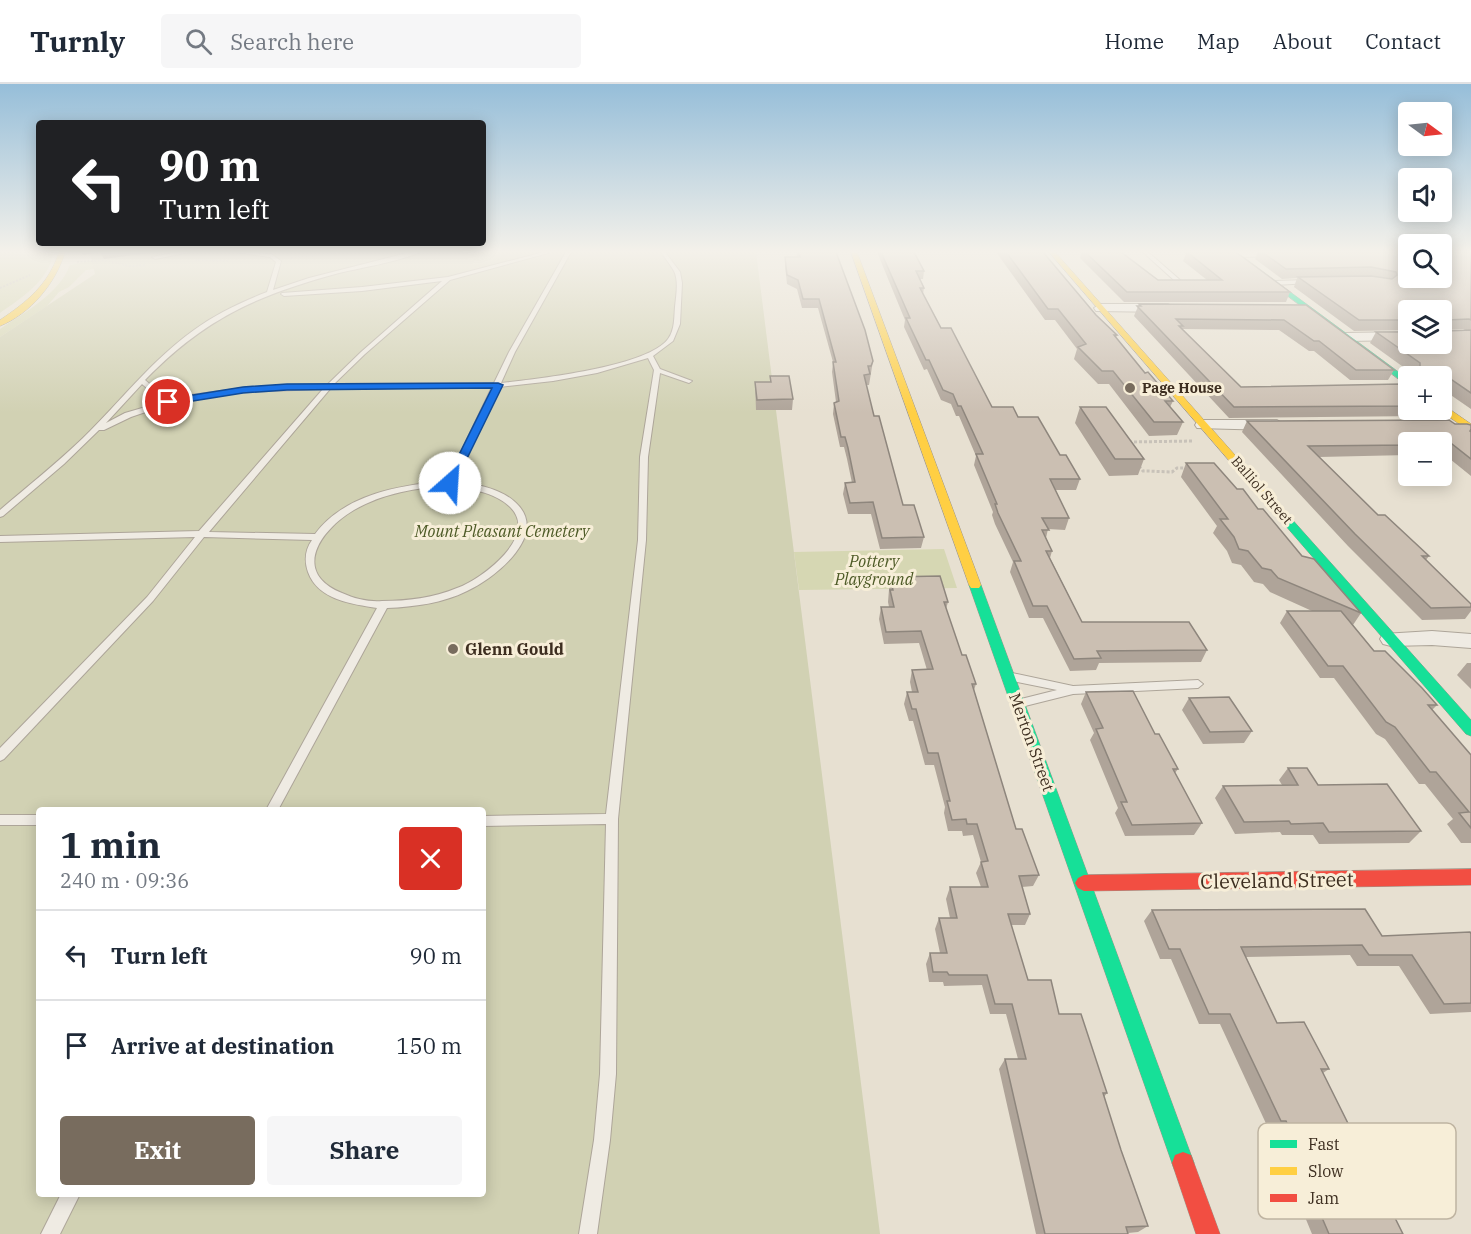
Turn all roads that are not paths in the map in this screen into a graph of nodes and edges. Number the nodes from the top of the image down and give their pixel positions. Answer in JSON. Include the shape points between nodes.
{"nodes":[{"id":1,"x":20,"y":306,"type":"edge"},
{"id":2,"x":23,"y":306,"type":"edge"},
{"id":3,"x":241,"y":306,"type":"edge"},
{"id":4,"x":417,"y":306,"type":"edge"},
{"id":5,"x":538,"y":306,"type":"edge"},
{"id":6,"x":678,"y":306,"type":"edge"},
{"id":7,"x":874,"y":306,"type":"edge"},
{"id":8,"x":1098,"y":306,"type":"edge"},
{"id":9,"x":1304,"y":306,"type":"edge"},
{"id":10,"x":1100,"y":308,"type":"junction"},
{"id":11,"x":1186,"y":308,"type":"edge"},
{"id":12,"x":1281,"y":308,"type":"edge"},
{"id":13,"x":1307,"y":308,"type":"junction"},
{"id":14,"x":0,"y":318,"type":"edge"},
{"id":15,"x":0,"y":324,"type":"edge"},
{"id":16,"x":1346,"y":336,"type":"junction"},
{"id":17,"x":1398,"y":336,"type":"edge"},
{"id":18,"x":650,"y":355,"type":"junction"},
{"id":19,"x":657,"y":370,"type":"junction"},
{"id":20,"x":1398,"y":375,"type":"edge"},
{"id":21,"x":142,"y":381,"type":"junction"},
{"id":22,"x":689,"y":381,"type":"dead end"},
{"id":23,"x":498,"y":385,"type":"junction"},
{"id":24,"x":328,"y":387,"type":"junction"},
{"id":25,"x":183,"y":398,"type":"junction"},
{"id":26,"x":1452,"y":414,"type":"edge"},
{"id":27,"x":1437,"y":424,"type":"edge"},
{"id":28,"x":1288,"y":425,"type":"edge"},
{"id":29,"x":1469,"y":425,"type":"edge"},
{"id":30,"x":94,"y":431,"type":"junction"},
{"id":31,"x":1199,"y":432,"type":"junction"},
{"id":32,"x":450,"y":483,"type":"junction"},
{"id":33,"x":0,"y":514,"type":"edge"},
{"id":34,"x":202,"y":534,"type":"junction"},
{"id":35,"x":317,"y":537,"type":"junction"},
{"id":36,"x":0,"y":539,"type":"edge"},
{"id":37,"x":383,"y":606,"type":"junction"},
{"id":38,"x":1391,"y":639,"type":"junction"},
{"id":39,"x":1471,"y":641,"type":"edge"},
{"id":40,"x":1009,"y":677,"type":"junction"},
{"id":41,"x":1198,"y":684,"type":"dead end"},
{"id":42,"x":1073,"y":690,"type":"junction"},
{"id":43,"x":1018,"y":704,"type":"junction"},
{"id":44,"x":1471,"y":730,"type":"edge"},
{"id":45,"x":0,"y":756,"type":"edge"},
{"id":46,"x":274,"y":807,"type":"edge"},
{"id":47,"x":612,"y":819,"type":"junction"},
{"id":48,"x":0,"y":820,"type":"edge"},
{"id":49,"x":36,"y":820,"type":"edge"},
{"id":50,"x":486,"y":820,"type":"edge"},
{"id":51,"x":1471,"y":877,"type":"edge"},
{"id":52,"x":1084,"y":883,"type":"junction"},
{"id":53,"x":69,"y":1197,"type":"edge"},
{"id":54,"x":50,"y":1234,"type":"edge"},
{"id":55,"x":588,"y":1234,"type":"edge"},
{"id":56,"x":1208,"y":1234,"type":"edge"}],
"edges":[{"from":1,"to":14,"type":"street"},
{"from":2,"to":15,"type":"street"},
{"from":3,"to":21,"type":"lane","via":[[200,328]]},
{"from":4,"to":24,"type":"lane"},
{"from":5,"to":23,"type":"lane"},
{"from":6,"to":18,"type":"lane","via":[[671,340]]},
{"from":7,"to":40,"type":"street","name":"Merton Street"},
{"from":8,"to":10,"type":"street","name":"Balliol Street"},
{"from":9,"to":13,"type":"street"},
{"from":10,"to":11,"type":"street"},
{"from":10,"to":31,"type":"street","name":"Balliol Street"},
{"from":12,"to":13,"type":"street"},
{"from":13,"to":16,"type":"street"},
{"from":16,"to":17,"type":"street"},
{"from":16,"to":20,"type":"street"},
{"from":18,"to":19,"type":"lane"},
{"from":18,"to":23,"type":"lane","via":[[597,371]]},
{"from":19,"to":22,"type":"lane"},
{"from":19,"to":47,"type":"lane","via":[[644,457],[642,540]]},
{"from":21,"to":25,"type":"lane","via":[[157,394]]},
{"from":21,"to":30,"type":"lane"},
{"from":23,"to":24,"type":"lane"},
{"from":23,"to":32,"type":"lane"},
{"from":24,"to":25,"type":"lane","via":[[243,390]]},
{"from":24,"to":34,"type":"lane"},
{"from":25,"to":30,"type":"lane","via":[[128,415]]},
{"from":26,"to":29,"type":"street"},
{"from":27,"to":29,"type":"street"},
{"from":28,"to":31,"type":"street"},
{"from":30,"to":33,"type":"lane"},
{"from":31,"to":38,"type":"street","name":"Balliol Street"},
{"from":32,"to":35,"type":"lane","via":[[419,485],[359,503],[334,519]]},
{"from":32,"to":37,"type":"lane","via":[[480,487],[504,497],[519,512],[523,531],[515,552],[494,573],[462,591],[423,602]]},
{"from":34,"to":35,"type":"lane"},
{"from":34,"to":36,"type":"lane"},
{"from":34,"to":45,"type":"lane","via":[[150,599]]},
{"from":35,"to":37,"type":"lane","via":[[309,556],[312,575],[326,590],[351,601]]},
{"from":37,"to":46,"type":"lane"},
{"from":38,"to":39,"type":"street"},
{"from":38,"to":44,"type":"street","name":"Balliol Street"},
{"from":40,"to":42,"type":"lane"},
{"from":40,"to":43,"type":"street","name":"Merton Street"},
{"from":41,"to":42,"type":"lane"},
{"from":42,"to":43,"type":"lane"},
{"from":43,"to":52,"type":"street","name":"Merton Street"},
{"from":47,"to":50,"type":"lane"},
{"from":47,"to":55,"type":"lane","via":[[608,1074]]},
{"from":48,"to":49,"type":"lane"},
{"from":51,"to":52,"type":"street","name":"Cleveland Street"},
{"from":52,"to":56,"type":"street","name":"Merton Street"},
{"from":53,"to":54,"type":"lane"}]}
